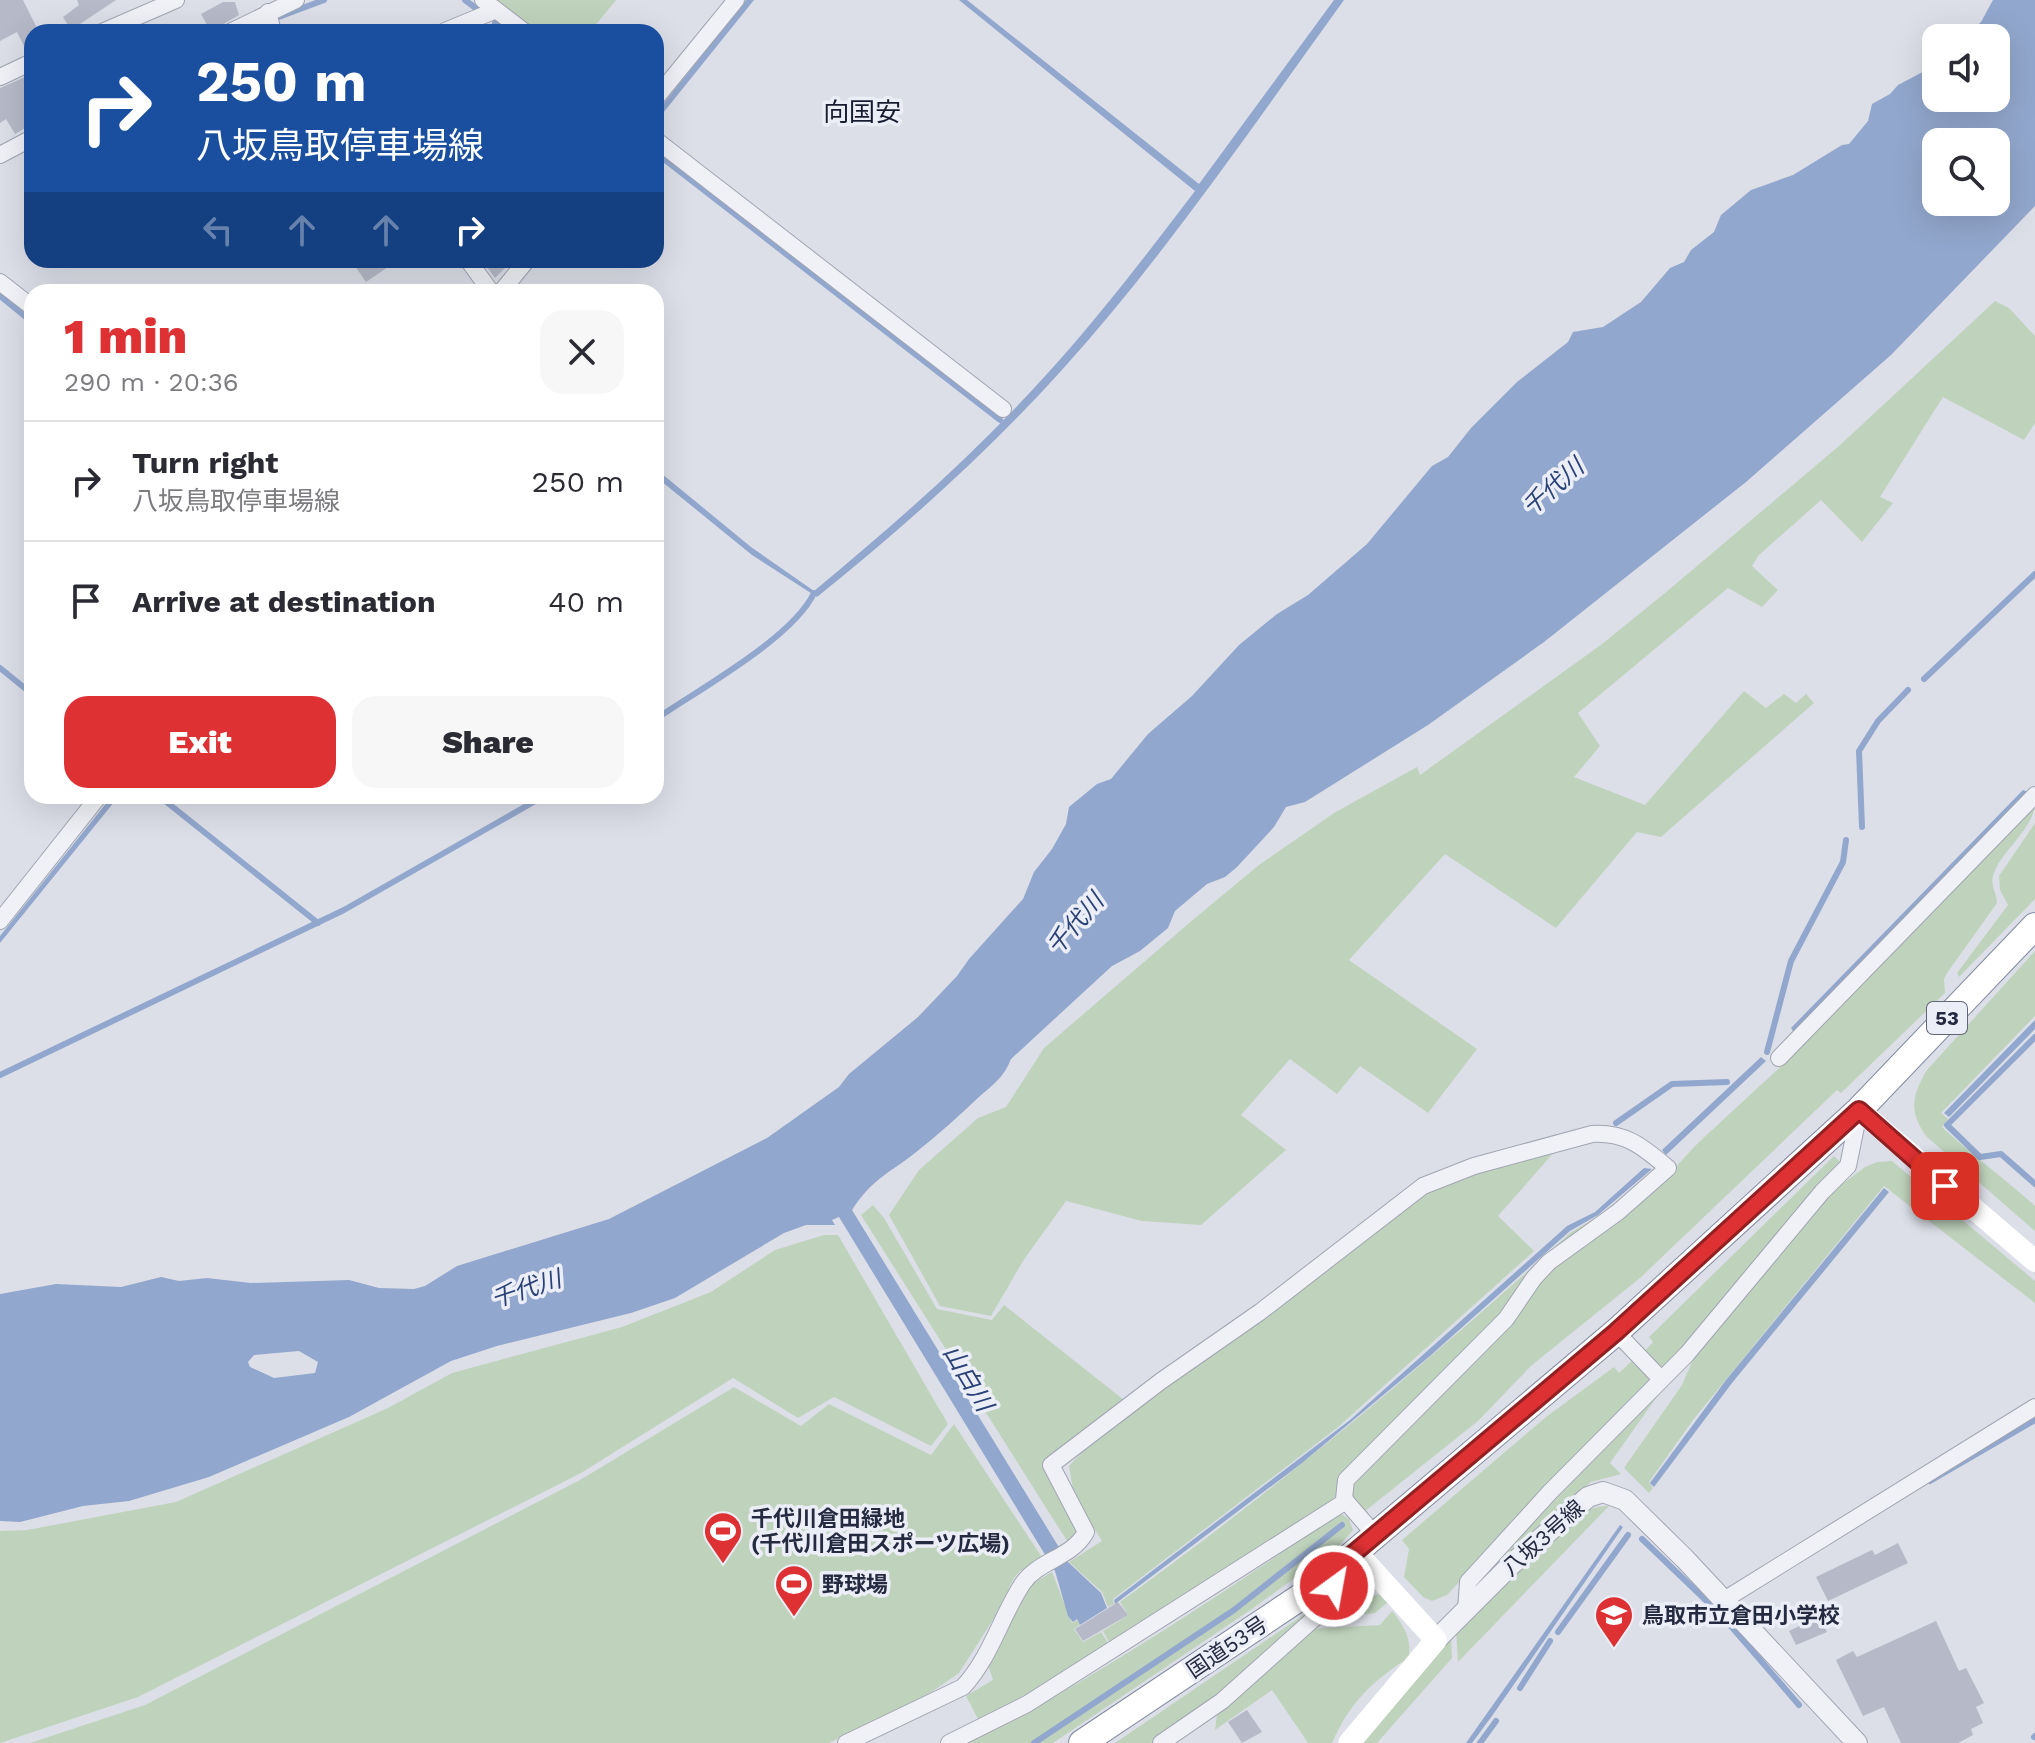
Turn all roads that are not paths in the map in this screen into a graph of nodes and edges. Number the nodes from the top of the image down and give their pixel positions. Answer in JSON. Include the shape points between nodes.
{"nodes":[{"id":1,"x":176,"y":0,"type":"edge"},
{"id":2,"x":296,"y":0,"type":"edge"},
{"id":3,"x":736,"y":0,"type":"edge"},
{"id":4,"x":490,"y":5,"type":"edge"},
{"id":5,"x":264,"y":8,"type":"edge"},
{"id":6,"x":120,"y":24,"type":"edge"},
{"id":7,"x":241,"y":24,"type":"edge"},
{"id":8,"x":457,"y":24,"type":"edge"},
{"id":9,"x":515,"y":24,"type":"edge"},
{"id":10,"x":24,"y":66,"type":"edge"},
{"id":11,"x":0,"y":77,"type":"edge"},
{"id":12,"x":664,"y":88,"type":"edge"},
{"id":13,"x":24,"y":142,"type":"edge"},
{"id":14,"x":664,"y":146,"type":"edge"},
{"id":15,"x":0,"y":155,"type":"edge"},
{"id":16,"x":520,"y":268,"type":"edge"},
{"id":17,"x":0,"y":282,"type":"edge"},
{"id":18,"x":508,"y":284,"type":"edge"},
{"id":19,"x":24,"y":301,"type":"edge"},
{"id":20,"x":1003,"y":409,"type":"dead end"},
{"id":21,"x":2035,"y":795,"type":"edge"},
{"id":22,"x":93,"y":804,"type":"edge"},
{"id":23,"x":0,"y":921,"type":"edge"},
{"id":24,"x":2035,"y":926,"type":"edge"},
{"id":25,"x":1779,"y":1058,"type":"dead end"},
{"id":26,"x":1859,"y":1110,"type":"junction"},
{"id":27,"x":2035,"y":1261,"type":"edge"},
{"id":28,"x":1616,"y":1332,"type":"junction"},
{"id":29,"x":1660,"y":1378,"type":"junction"},
{"id":30,"x":2035,"y":1407,"type":"edge"},
{"id":31,"x":1346,"y":1501,"type":"junction"},
{"id":32,"x":1358,"y":1551,"type":"junction"},
{"id":33,"x":1724,"y":1600,"type":"junction"},
{"id":34,"x":1466,"y":1610,"type":"junction"},
{"id":35,"x":1436,"y":1640,"type":"junction"},
{"id":36,"x":846,"y":1743,"type":"edge"},
{"id":37,"x":949,"y":1743,"type":"edge"},
{"id":38,"x":1082,"y":1743,"type":"edge"},
{"id":39,"x":1161,"y":1743,"type":"edge"},
{"id":40,"x":1349,"y":1743,"type":"edge"},
{"id":41,"x":1857,"y":1743,"type":"edge"}],
"edges":[{"from":1,"to":6,"type":"street"},
{"from":2,"to":5,"type":"street"},
{"from":3,"to":12,"type":"street"},
{"from":4,"to":8,"type":"street"},
{"from":4,"to":9,"type":"street"},
{"from":5,"to":7,"type":"street"},
{"from":10,"to":11,"type":"street"},
{"from":13,"to":15,"type":"street"},
{"from":14,"to":20,"type":"street"},
{"from":16,"to":18,"type":"street"},
{"from":17,"to":19,"type":"street"},
{"from":21,"to":25,"type":"street"},
{"from":22,"to":23,"type":"street"},
{"from":24,"to":26,"type":"highway","name":"国道53号","number":"53"},
{"from":26,"to":27,"type":"main road"},
{"from":26,"to":28,"type":"highway","name":"国道53号","number":"53"},
{"from":26,"to":29,"type":"street","via":[[1848,1166],[1687,1354]]},
{"from":28,"to":29,"type":"street"},
{"from":28,"to":32,"type":"highway","name":"国道53号","number":"53"},
{"from":29,"to":34,"type":"street","via":[[1468,1582]]},
{"from":30,"to":33,"type":"street"},
{"from":31,"to":32,"type":"street"},
{"from":31,"to":36,"type":"street","via":[[1343,1490],[1353,1472],[1506,1319],[1549,1262],[1668,1168],[1631,1140],[1612,1133],[1592,1134],[1474,1166],[1423,1186],[1051,1465],[1086,1532],[1079,1545],[1025,1580],[976,1673],[963,1687]]},
{"from":31,"to":37,"type":"street","via":[[1027,1704]]},
{"from":32,"to":35,"type":"main road"},
{"from":32,"to":38,"type":"highway","name":"国道53号","number":"53","via":[[1296,1600]]},
{"from":32,"to":39,"type":"street","via":[[1327,1607],[1222,1701]]},
{"from":33,"to":34,"type":"street","name":"八坂3号線","via":[[1625,1500],[1603,1492],[1588,1497]]},
{"from":33,"to":41,"type":"street","name":"八坂3号線"},
{"from":34,"to":35,"type":"street","name":"八坂3号線"},
{"from":35,"to":40,"type":"main road"}]}
